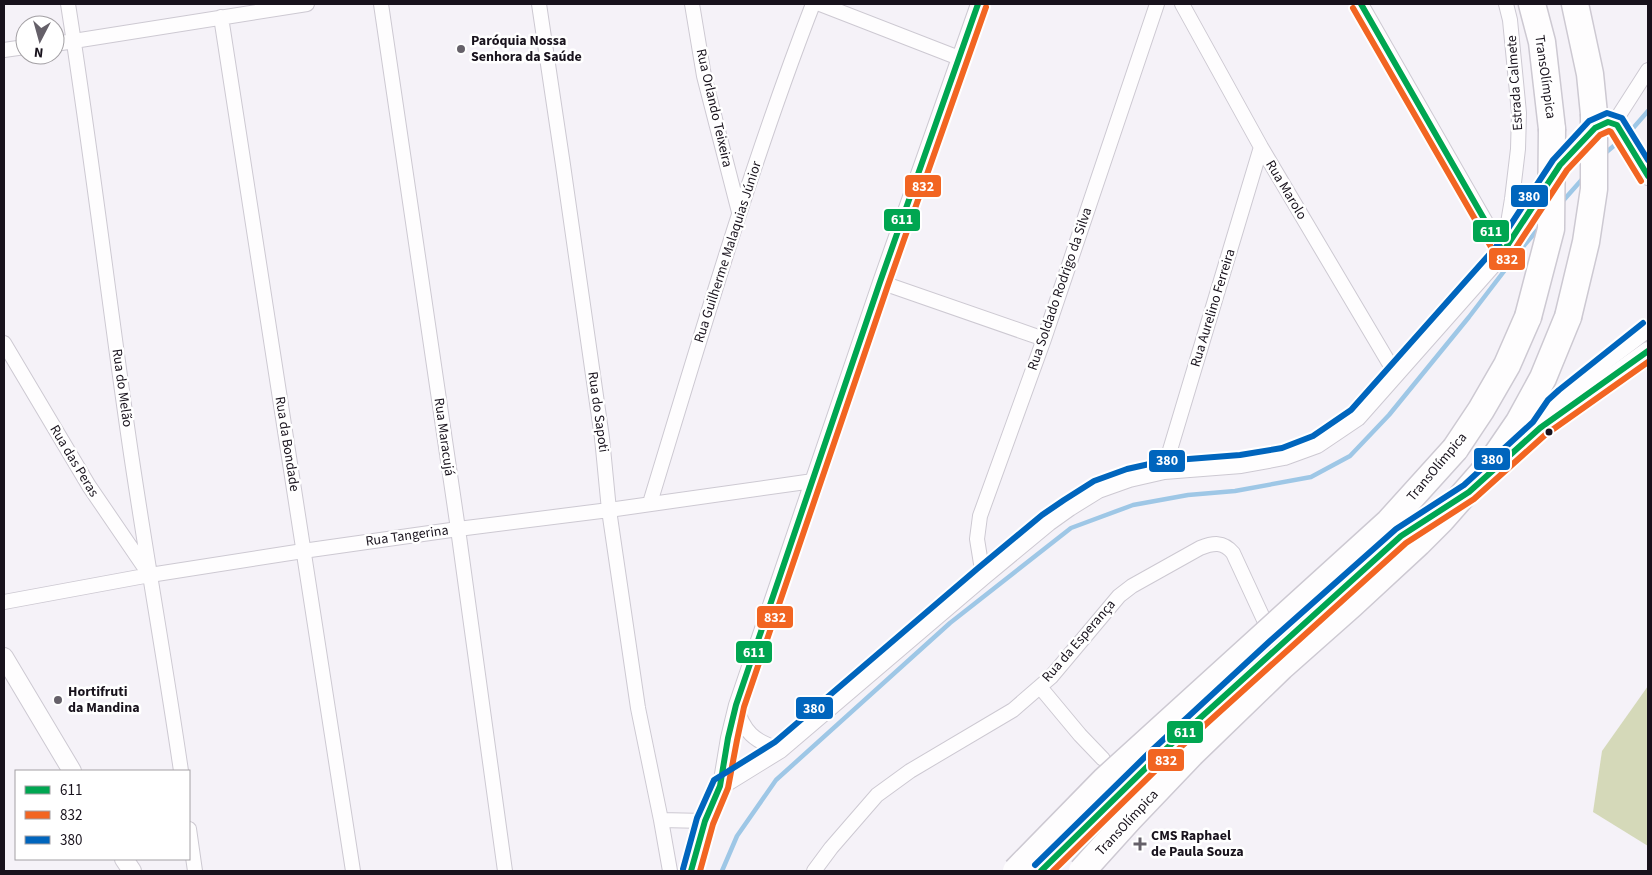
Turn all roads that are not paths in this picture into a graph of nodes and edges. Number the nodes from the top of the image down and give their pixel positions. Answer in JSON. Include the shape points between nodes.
{"nodes":[{"id":1,"x":68,"y":4,"type":"edge"},
{"id":2,"x":307,"y":4,"type":"edge"},
{"id":3,"x":381,"y":4,"type":"edge"},
{"id":4,"x":539,"y":4,"type":"edge"},
{"id":5,"x":692,"y":4,"type":"edge"},
{"id":6,"x":812,"y":4,"type":"edge"},
{"id":7,"x":820,"y":4,"type":"edge"},
{"id":8,"x":978,"y":4,"type":"edge"},
{"id":9,"x":1157,"y":4,"type":"edge"},
{"id":10,"x":1182,"y":4,"type":"edge"},
{"id":11,"x":1361,"y":4,"type":"edge"},
{"id":12,"x":1506,"y":4,"type":"edge"},
{"id":13,"x":1532,"y":4,"type":"edge"},
{"id":14,"x":1575,"y":4,"type":"edge"},
{"id":15,"x":221,"y":17,"type":"junction"},
{"id":16,"x":74,"y":41,"type":"junction"},
{"id":17,"x":65,"y":42,"type":"edge"},
{"id":18,"x":959,"y":58,"type":"junction"},
{"id":19,"x":1648,"y":70,"type":"edge"},
{"id":20,"x":1609,"y":122,"type":"junction"},
{"id":21,"x":1261,"y":147,"type":"junction"},
{"id":22,"x":1647,"y":171,"type":"edge"},
{"id":23,"x":739,"y":212,"type":"junction"},
{"id":24,"x":1503,"y":252,"type":"junction"},
{"id":25,"x":880,"y":282,"type":"junction"},
{"id":26,"x":1648,"y":330,"type":"edge"},
{"id":27,"x":1044,"y":339,"type":"junction"},
{"id":28,"x":4,"y":343,"type":"edge"},
{"id":29,"x":1648,"y":351,"type":"edge"},
{"id":30,"x":1394,"y":373,"type":"junction"},
{"id":31,"x":1540,"y":428,"type":"junction"},
{"id":32,"x":1164,"y":470,"type":"junction"},
{"id":33,"x":812,"y":480,"type":"junction"},
{"id":34,"x":650,"y":503,"type":"junction"},
{"id":35,"x":609,"y":510,"type":"junction"},
{"id":36,"x":458,"y":528,"type":"junction"},
{"id":37,"x":303,"y":551,"type":"junction"},
{"id":38,"x":150,"y":575,"type":"junction"},
{"id":39,"x":983,"y":576,"type":"junction"},
{"id":40,"x":4,"y":602,"type":"edge"},
{"id":41,"x":1276,"y":647,"type":"junction"},
{"id":42,"x":4,"y":657,"type":"edge"},
{"id":43,"x":1040,"y":686,"type":"junction"},
{"id":44,"x":736,"y":705,"type":"junction"},
{"id":45,"x":780,"y":749,"type":"junction"},
{"id":46,"x":1103,"y":759,"type":"dead end"},
{"id":47,"x":71,"y":770,"type":"edge"},
{"id":48,"x":181,"y":770,"type":"edge"},
{"id":49,"x":720,"y":786,"type":"junction"},
{"id":50,"x":661,"y":820,"type":"junction"},
{"id":51,"x":705,"y":821,"type":"junction"},
{"id":52,"x":190,"y":836,"type":"edge"},
{"id":53,"x":125,"y":860,"type":"edge"},
{"id":54,"x":132,"y":871,"type":"edge"},
{"id":55,"x":195,"y":871,"type":"edge"},
{"id":56,"x":353,"y":871,"type":"edge"},
{"id":57,"x":505,"y":871,"type":"edge"},
{"id":58,"x":670,"y":871,"type":"edge"},
{"id":59,"x":690,"y":871,"type":"edge"},
{"id":60,"x":814,"y":871,"type":"edge"},
{"id":61,"x":1016,"y":871,"type":"edge"},
{"id":62,"x":1040,"y":871,"type":"edge"},
{"id":63,"x":1082,"y":871,"type":"edge"}],
"edges":[{"from":1,"to":16,"type":"street","name":"Rua do Melão"},
{"from":2,"to":15,"type":"street"},
{"from":3,"to":36,"type":"street","name":"Rua Maracujá"},
{"from":4,"to":35,"type":"street","name":"Rua do Sapoti","via":[[599,418]]},
{"from":5,"to":23,"type":"street","name":"Rua Orlando Teixeira","via":[[704,76]]},
{"from":6,"to":23,"type":"street","name":"Rua Guilherme Malaquias Júnior"},
{"from":7,"to":18,"type":"street"},
{"from":8,"to":18,"type":"street"},
{"from":9,"to":27,"type":"street","name":"Rua Soldado Rodrigo da Silva"},
{"from":10,"to":21,"type":"street","name":"Rua Marolo"},
{"from":11,"to":24,"type":"street"},
{"from":12,"to":24,"type":"street","name":"Estrada Calmete","via":[[1519,113],[1516,166]]},
{"from":13,"to":61,"type":"highway","name":"TransOlímpica","bridge":true,"via":[[1542,42],[1552,129],[1551,229],[1528,317],[1482,410],[1455,449],[1389,522],[1106,780]]},
{"from":14,"to":20,"type":"highway","name":"TransOlímpica","via":[[1590,74]]},
{"from":15,"to":16,"type":"street"},
{"from":15,"to":37,"type":"street","name":"Rua da Bondade"},
{"from":16,"to":17,"type":"street"},
{"from":16,"to":38,"type":"street","name":"Rua do Melão"},
{"from":18,"to":25,"type":"street"},
{"from":19,"to":20,"type":"street"},
{"from":20,"to":22,"type":"street"},
{"from":20,"to":24,"type":"street","via":[[1595,128],[1560,165]]},
{"from":20,"to":63,"type":"highway","name":"TransOlímpica","bridge":true,"via":[[1568,317],[1543,378],[1491,463],[1424,537],[1191,754]]},
{"from":21,"to":30,"type":"street","name":"Rua Marolo"},
{"from":21,"to":32,"type":"street","name":"Rua Aurelino Ferreira"},
{"from":23,"to":34,"type":"street","name":"Rua Guilherme Malaquias Júnior"},
{"from":24,"to":30,"type":"street"},
{"from":25,"to":27,"type":"street"},
{"from":25,"to":33,"type":"street"},
{"from":26,"to":31,"type":"street","via":[[1576,386],[1555,406]]},
{"from":27,"to":39,"type":"street","name":"Rua Soldado Rodrigo da Silva","via":[[980,516],[977,539]]},
{"from":28,"to":38,"type":"street","name":"Rua das Peras","via":[[89,486]]},
{"from":29,"to":31,"type":"street"},
{"from":30,"to":32,"type":"street","via":[[1357,417],[1317,444],[1284,456],[1241,464]]},
{"from":31,"to":41,"type":"street","via":[[1469,492],[1401,536]]},
{"from":32,"to":39,"type":"street","via":[[1098,488],[1048,522]]},
{"from":33,"to":34,"type":"street","name":"Rua Tangerina"},
{"from":33,"to":44,"type":"street"},
{"from":34,"to":35,"type":"street","name":"Rua Tangerina"},
{"from":35,"to":36,"type":"street","name":"Rua Tangerina"},
{"from":35,"to":50,"type":"street","name":"Rua do Sapoti","via":[[638,708]]},
{"from":36,"to":37,"type":"street","name":"Rua Tangerina"},
{"from":36,"to":57,"type":"street","name":"Rua Maracujá"},
{"from":37,"to":38,"type":"street","name":"Rua Tangerina"},
{"from":37,"to":56,"type":"street","name":"Rua da Bondade"},
{"from":38,"to":40,"type":"street","name":"Rua Tangerina"},
{"from":38,"to":48,"type":"street","name":"Rua do Melão"},
{"from":39,"to":45,"type":"street"},
{"from":41,"to":43,"type":"street","name":"Rua da Esperança","via":[[1233,554],[1220,544],[1209,545],[1119,596]]},
{"from":41,"to":62,"type":"street"},
{"from":42,"to":47,"type":"street"},
{"from":43,"to":46,"type":"street"},
{"from":43,"to":60,"type":"street","name":"Rua da Esperança","via":[[1008,713],[889,785]]},
{"from":44,"to":45,"type":"street","via":[[746,730],[755,739]]},
{"from":44,"to":49,"type":"street"},
{"from":45,"to":49,"type":"street"},
{"from":49,"to":51,"type":"street"},
{"from":50,"to":51,"type":"street"},
{"from":50,"to":58,"type":"street","name":"Rua do Sapoti"},
{"from":51,"to":59,"type":"street"},
{"from":52,"to":55,"type":"street"},
{"from":53,"to":54,"type":"street"}]}
